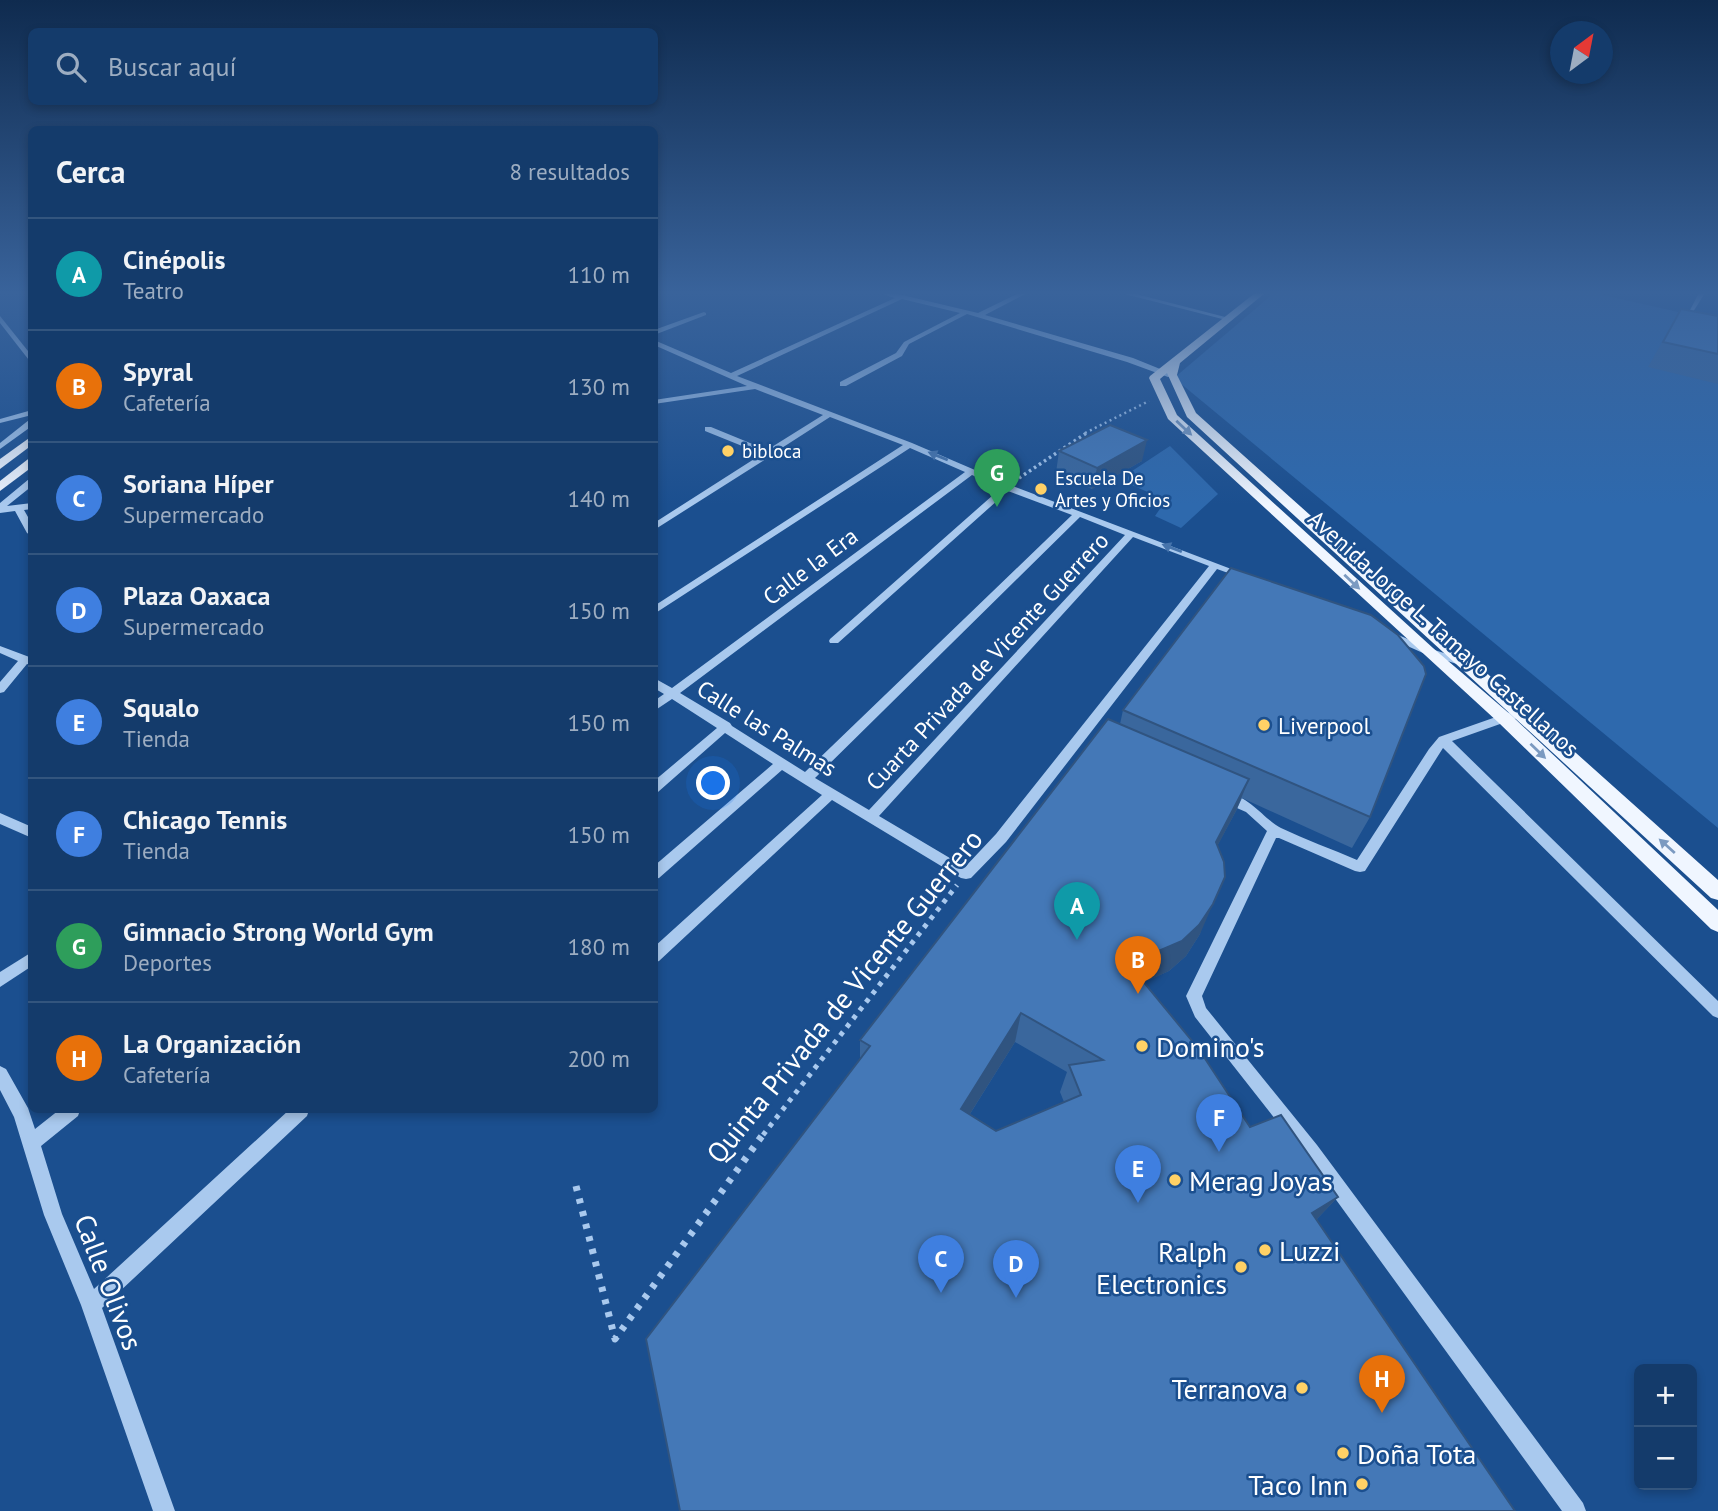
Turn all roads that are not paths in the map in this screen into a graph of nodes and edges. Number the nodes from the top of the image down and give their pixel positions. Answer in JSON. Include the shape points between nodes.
{"nodes":[{"id":1,"x":703,"y":364,"type":"edge"},
{"id":2,"x":758,"y":364,"type":"edge"},
{"id":3,"x":881,"y":364,"type":"edge"},
{"id":4,"x":1141,"y":364,"type":"edge"},
{"id":5,"x":1172,"y":364,"type":"edge"},
{"id":6,"x":1165,"y":373,"type":"junction"},
{"id":7,"x":731,"y":376,"type":"junction"},
{"id":8,"x":843,"y":384,"type":"dead end"},
{"id":9,"x":754,"y":386,"type":"junction"},
{"id":10,"x":658,"y":401,"type":"edge"},
{"id":11,"x":28,"y":413,"type":"edge"},
{"id":12,"x":828,"y":415,"type":"junction"},
{"id":13,"x":0,"y":421,"type":"edge"},
{"id":14,"x":28,"y":425,"type":"edge"},
{"id":15,"x":708,"y":429,"type":"dead end"},
{"id":16,"x":28,"y":442,"type":"edge"},
{"id":17,"x":909,"y":445,"type":"junction"},
{"id":18,"x":0,"y":447,"type":"edge"},
{"id":19,"x":771,"y":455,"type":"junction"},
{"id":20,"x":28,"y":463,"type":"edge"},
{"id":21,"x":0,"y":465,"type":"edge"},
{"id":22,"x":972,"y":471,"type":"junction"},
{"id":23,"x":28,"y":484,"type":"edge"},
{"id":24,"x":0,"y":487,"type":"edge"},
{"id":25,"x":1007,"y":487,"type":"junction"},
{"id":26,"x":1282,"y":498,"type":"junction"},
{"id":27,"x":1264,"y":501,"type":"junction"},
{"id":28,"x":28,"y":507,"type":"edge"},
{"id":29,"x":18,"y":508,"type":"junction"},
{"id":30,"x":0,"y":509,"type":"edge"},
{"id":31,"x":1079,"y":514,"type":"junction"},
{"id":32,"x":658,"y":525,"type":"edge"},
{"id":33,"x":28,"y":526,"type":"edge"},
{"id":34,"x":1132,"y":533,"type":"junction"},
{"id":35,"x":1215,"y":565,"type":"junction"},
{"id":36,"x":1252,"y":579,"type":"edge"},
{"id":37,"x":658,"y":608,"type":"edge"},
{"id":38,"x":1377,"y":628,"type":"edge"},
{"id":39,"x":834,"y":641,"type":"dead end"},
{"id":40,"x":0,"y":649,"type":"edge"},
{"id":41,"x":1427,"y":651,"type":"junction"},
{"id":42,"x":28,"y":661,"type":"edge"},
{"id":43,"x":1464,"y":662,"type":"junction"},
{"id":44,"x":658,"y":684,"type":"edge"},
{"id":45,"x":0,"y":689,"type":"edge"},
{"id":46,"x":672,"y":693,"type":"junction"},
{"id":47,"x":658,"y":704,"type":"edge"},
{"id":48,"x":1512,"y":715,"type":"junction"},
{"id":49,"x":726,"y":726,"type":"junction"},
{"id":50,"x":1443,"y":740,"type":"junction"},
{"id":51,"x":782,"y":763,"type":"junction"},
{"id":52,"x":806,"y":779,"type":"junction"},
{"id":53,"x":658,"y":786,"type":"edge"},
{"id":54,"x":832,"y":793,"type":"junction"},
{"id":55,"x":1214,"y":793,"type":"edge"},
{"id":56,"x":872,"y":816,"type":"junction"},
{"id":57,"x":0,"y":818,"type":"edge"},
{"id":58,"x":28,"y":831,"type":"edge"},
{"id":59,"x":1276,"y":832,"type":"junction"},
{"id":60,"x":658,"y":871,"type":"edge"},
{"id":61,"x":966,"y":874,"type":"joint"},
{"id":62,"x":1718,"y":892,"type":"edge"},
{"id":63,"x":1718,"y":923,"type":"edge"},
{"id":64,"x":658,"y":953,"type":"edge"},
{"id":65,"x":28,"y":961,"type":"edge"},
{"id":66,"x":0,"y":981,"type":"edge"},
{"id":67,"x":1718,"y":1011,"type":"edge"},
{"id":68,"x":0,"y":1074,"type":"edge"},
{"id":69,"x":68,"y":1113,"type":"edge"},
{"id":70,"x":298,"y":1113,"type":"edge"},
{"id":71,"x":31,"y":1143,"type":"junction"},
{"id":72,"x":91,"y":1305,"type":"junction"},
{"id":73,"x":164,"y":1511,"type":"edge"},
{"id":74,"x":1575,"y":1511,"type":"edge"}],
"edges":[{"from":1,"to":7,"type":"street"},
{"from":2,"to":7,"type":"street"},
{"from":3,"to":8,"type":"street"},
{"from":4,"to":6,"type":"street"},
{"from":5,"to":6,"type":"main road"},
{"from":6,"to":26,"type":"main road","name":"Avenida Jorge L. Tamayo Castellanos","via":[[1191,415]]},
{"from":6,"to":27,"type":"main road","name":"Avenida Jorge L. Tamayo Castellanos","one_way":true,"via":[[1154,377],[1172,417]]},
{"from":7,"to":9,"type":"street"},
{"from":9,"to":10,"type":"street"},
{"from":9,"to":12,"type":"street"},
{"from":11,"to":13,"type":"street"},
{"from":12,"to":17,"type":"street"},
{"from":12,"to":19,"type":"street"},
{"from":14,"to":18,"type":"street"},
{"from":15,"to":19,"type":"street"},
{"from":16,"to":21,"type":"main road"},
{"from":22,"to":17,"type":"street","one_way":true},
{"from":17,"to":37,"type":"street"},
{"from":19,"to":32,"type":"street"},
{"from":20,"to":24,"type":"main road"},
{"from":22,"to":25,"type":"street"},
{"from":22,"to":46,"type":"street","name":"Calle la Era"},
{"from":23,"to":30,"type":"street"},
{"from":25,"to":31,"type":"street"},
{"from":25,"to":39,"type":"street"},
{"from":26,"to":27,"type":"street"},
{"from":26,"to":43,"type":"main road","name":"Avenida Jorge L. Tamayo Castellanos"},
{"from":27,"to":41,"type":"main road","name":"Avenida Jorge L. Tamayo Castellanos","one_way":true},
{"from":28,"to":29,"type":"street"},
{"from":29,"to":30,"type":"street"},
{"from":29,"to":33,"type":"street"},
{"from":31,"to":34,"type":"street"},
{"from":31,"to":52,"type":"street"},
{"from":35,"to":34,"type":"street","one_way":true},
{"from":34,"to":56,"type":"street","name":"Cuarta Privada de Vicente Guerrero"},
{"from":35,"to":36,"type":"street"},
{"from":35,"to":61,"type":"street","name":"Quinta Privada de Vicente Guerrero","via":[[1088,737]]},
{"from":38,"to":41,"type":"street"},
{"from":40,"to":42,"type":"street"},
{"from":41,"to":43,"type":"street"},
{"from":41,"to":48,"type":"main road","name":"Avenida Jorge L. Tamayo Castellanos"},
{"from":42,"to":45,"type":"street"},
{"from":43,"to":48,"type":"main road","name":"Avenida Jorge L. Tamayo Castellanos"},
{"from":44,"to":46,"type":"street","name":"Calle las Palmas"},
{"from":46,"to":47,"type":"street","name":"Calle la Era"},
{"from":46,"to":49,"type":"street","name":"Calle las Palmas"},
{"from":48,"to":50,"type":"street"},
{"from":62,"to":48,"type":"main road","name":"Avenida Jorge L. Tamayo Castellanos","one_way":true},
{"from":48,"to":63,"type":"main road","name":"Avenida Jorge L. Tamayo Castellanos","one_way":true},
{"from":49,"to":51,"type":"street","name":"Calle las Palmas"},
{"from":49,"to":53,"type":"street"},
{"from":50,"to":59,"type":"street","via":[[1360,867]]},
{"from":50,"to":67,"type":"street"},
{"from":51,"to":52,"type":"street","name":"Calle las Palmas"},
{"from":51,"to":60,"type":"street"},
{"from":52,"to":54,"type":"street","name":"Calle las Palmas"},
{"from":54,"to":56,"type":"street","name":"Calle las Palmas"},
{"from":54,"to":64,"type":"street"},
{"from":55,"to":59,"type":"street","via":[[1251,809]]},
{"from":56,"to":61,"type":"street","name":"Calle las Palmas"},
{"from":57,"to":58,"type":"street"},
{"from":59,"to":74,"type":"street","via":[[1270,835],[1197,985],[1194,996],[1200,1012],[1311,1151]]},
{"from":65,"to":66,"type":"street"},
{"from":68,"to":71,"type":"street","name":"Calle Olivos","via":[[22,1114]]},
{"from":69,"to":71,"type":"street"},
{"from":70,"to":72,"type":"street"},
{"from":71,"to":72,"type":"street","name":"Calle Olivos","via":[[53,1214]]},
{"from":72,"to":73,"type":"street","name":"Calle Olivos"}]}
